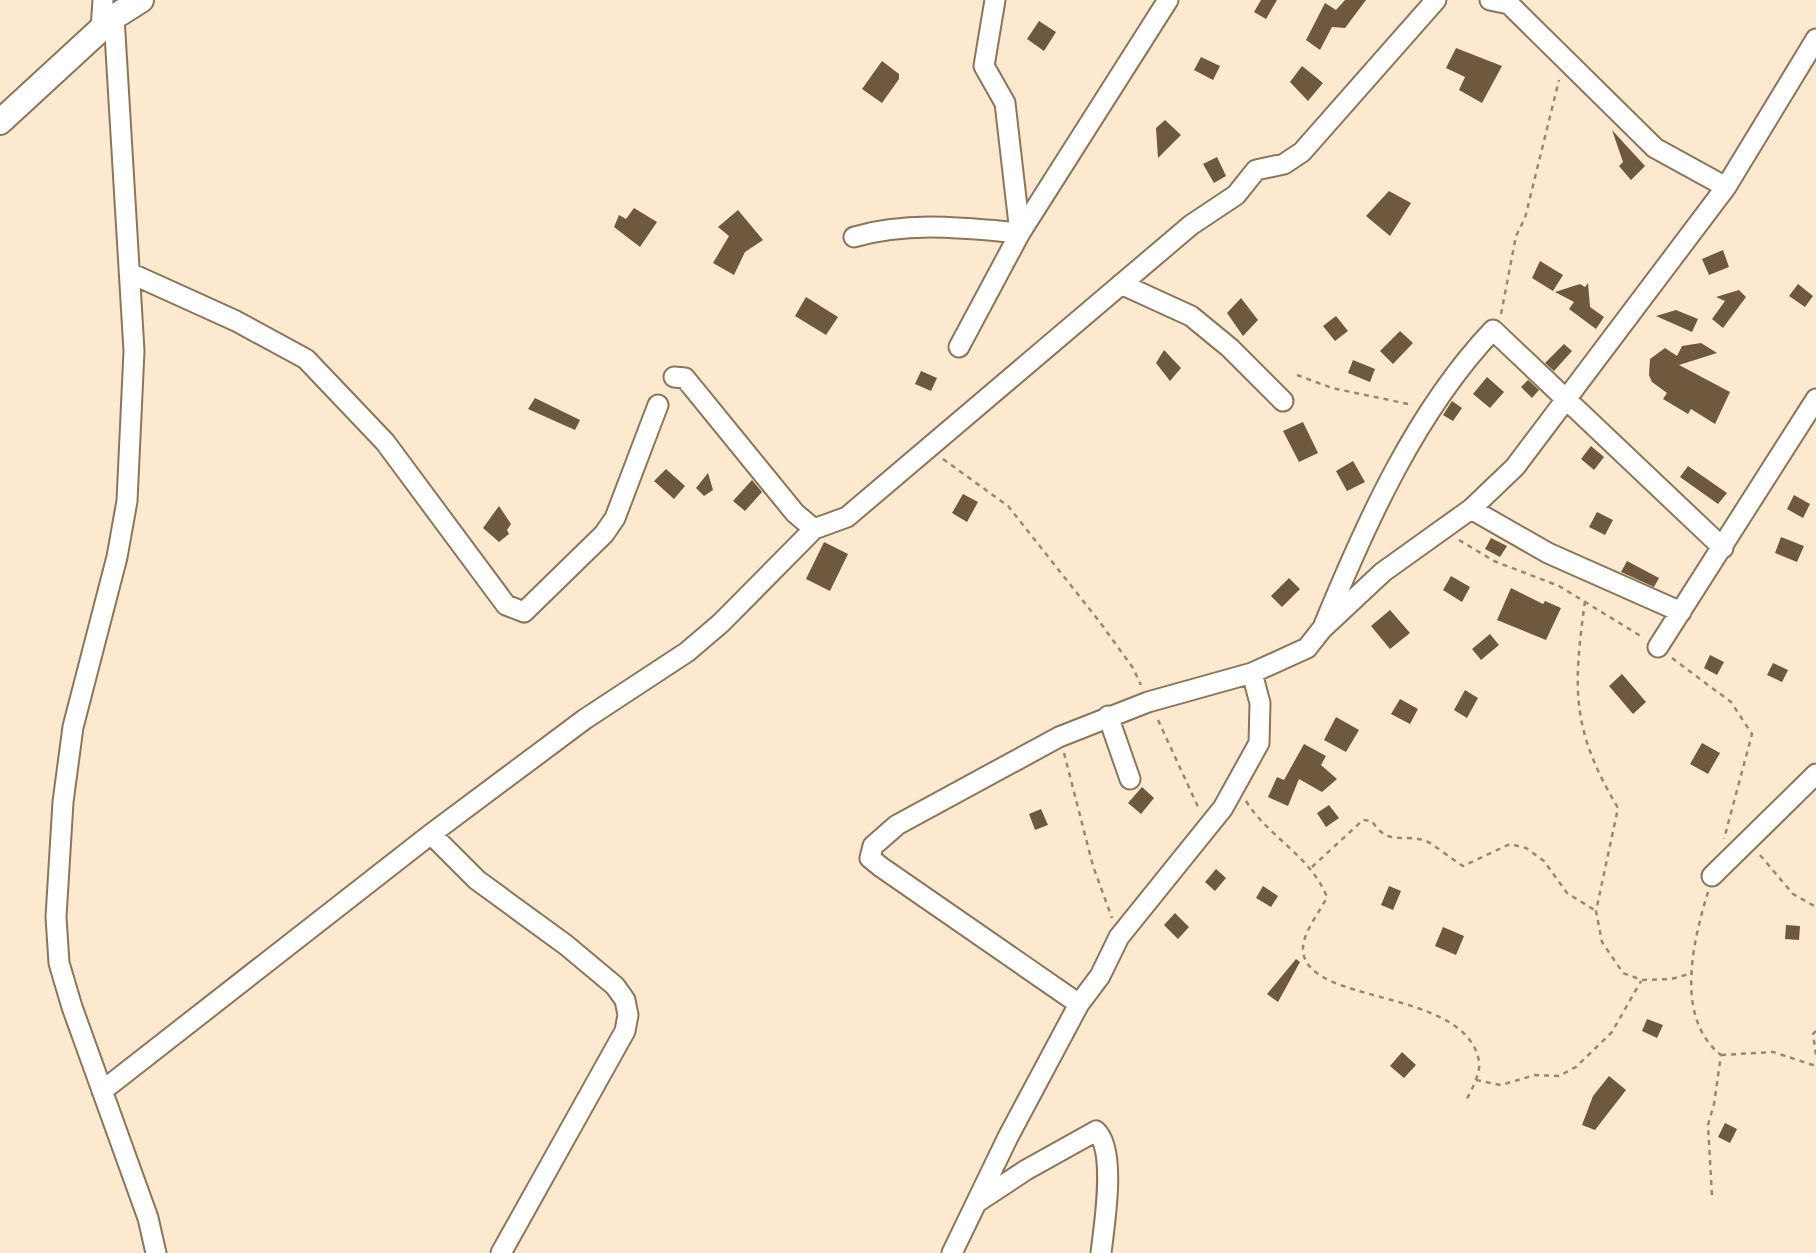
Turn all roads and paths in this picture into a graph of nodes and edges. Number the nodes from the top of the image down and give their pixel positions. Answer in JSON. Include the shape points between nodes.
{"nodes":[{"id":1,"x":141,"y":0,"type":"edge"},
{"id":2,"x":995,"y":0,"type":"edge"},
{"id":3,"x":1168,"y":0,"type":"edge"},
{"id":4,"x":1436,"y":0,"type":"edge"},
{"id":5,"x":1490,"y":0,"type":"edge"},
{"id":6,"x":106,"y":15,"type":"edge"},
{"id":7,"x":1816,"y":39,"type":"edge"},
{"id":8,"x":1564,"y":56,"type":"junction"},
{"id":9,"x":0,"y":122,"type":"edge"},
{"id":10,"x":1726,"y":187,"type":"junction"},
{"id":11,"x":1020,"y":233,"type":"junction"},
{"id":12,"x":854,"y":237,"type":"dead end"},
{"id":13,"x":130,"y":273,"type":"junction"},
{"id":14,"x":1121,"y":284,"type":"junction"},
{"id":15,"x":1497,"y":331,"type":"junction"},
{"id":16,"x":959,"y":347,"type":"dead end"},
{"id":17,"x":1297,"y":375,"type":"dead end"},
{"id":18,"x":674,"y":377,"type":"dead end"},
{"id":19,"x":1567,"y":399,"type":"junction"},
{"id":20,"x":1816,"y":399,"type":"edge"},
{"id":21,"x":1283,"y":401,"type":"dead end"},
{"id":22,"x":658,"y":405,"type":"dead end"},
{"id":23,"x":1433,"y":407,"type":"junction"},
{"id":24,"x":927,"y":448,"type":"junction"},
{"id":25,"x":1471,"y":509,"type":"junction"},
{"id":26,"x":814,"y":529,"type":"junction"},
{"id":27,"x":1444,"y":531,"type":"junction"},
{"id":28,"x":1723,"y":548,"type":"junction"},
{"id":29,"x":1585,"y":601,"type":"junction"},
{"id":30,"x":1681,"y":612,"type":"junction"},
{"id":31,"x":1322,"y":629,"type":"junction"},
{"id":32,"x":1658,"y":647,"type":"junction"},
{"id":33,"x":1252,"y":673,"type":"junction"},
{"id":34,"x":1148,"y":702,"type":"junction"},
{"id":35,"x":1108,"y":716,"type":"junction"},
{"id":36,"x":1059,"y":737,"type":"junction"},
{"id":37,"x":1816,"y":774,"type":"edge"},
{"id":38,"x":1130,"y":779,"type":"dead end"},
{"id":39,"x":1237,"y":787,"type":"junction"},
{"id":40,"x":1207,"y":828,"type":"junction"},
{"id":41,"x":431,"y":835,"type":"junction"},
{"id":42,"x":1723,"y":842,"type":"dead end"},
{"id":43,"x":1743,"y":845,"type":"junction"},
{"id":44,"x":1311,"y":867,"type":"junction"},
{"id":45,"x":1713,"y":876,"type":"joint"},
{"id":46,"x":1816,"y":907,"type":"edge"},
{"id":47,"x":1596,"y":911,"type":"junction"},
{"id":48,"x":1119,"y":937,"type":"junction"},
{"id":49,"x":1693,"y":973,"type":"junction"},
{"id":50,"x":1642,"y":980,"type":"junction"},
{"id":51,"x":1079,"y":1004,"type":"junction"},
{"id":52,"x":1816,"y":1031,"type":"edge"},
{"id":53,"x":1721,"y":1055,"type":"junction"},
{"id":54,"x":1816,"y":1055,"type":"edge"},
{"id":55,"x":1816,"y":1066,"type":"edge"},
{"id":56,"x":1476,"y":1080,"type":"junction"},
{"id":57,"x":102,"y":1091,"type":"junction"},
{"id":58,"x":1465,"y":1101,"type":"dead end"},
{"id":59,"x":1712,"y":1196,"type":"dead end"},
{"id":60,"x":979,"y":1201,"type":"junction"},
{"id":61,"x":156,"y":1253,"type":"edge"},
{"id":62,"x":501,"y":1253,"type":"edge"},
{"id":63,"x":952,"y":1253,"type":"edge"},
{"id":64,"x":1101,"y":1253,"type":"edge"}],
"edges":[{"from":1,"to":6,"type":"main road"},
{"from":2,"to":11,"type":"street","via":[[984,66],[1005,103]]},
{"from":3,"to":11,"type":"street"},
{"from":4,"to":14,"type":"street","via":[[1302,152],[1284,164],[1256,170],[1236,195],[1191,225]]},
{"from":5,"to":8,"type":"street","via":[[1509,4]]},
{"from":6,"to":9,"type":"main road"},
{"from":6,"to":13,"type":"street"},
{"from":7,"to":10,"type":"street"},
{"from":8,"to":10,"type":"street","via":[[1655,148]]},
{"from":8,"to":15,"type":"path"},
{"from":10,"to":19,"type":"street"},
{"from":11,"to":12,"type":"street","via":[[916,226]]},
{"from":11,"to":16,"type":"street"},
{"from":13,"to":22,"type":"street","via":[[306,359],[386,442],[506,605],[519,613],[609,526]]},
{"from":13,"to":57,"type":"street","via":[[134,351],[127,501],[73,727],[57,867],[59,963]]},
{"from":14,"to":21,"type":"street","via":[[1191,316]]},
{"from":14,"to":24,"type":"street"},
{"from":15,"to":19,"type":"street"},
{"from":15,"to":23,"type":"street","via":[[1488,334]]},
{"from":17,"to":23,"type":"path","via":[[1387,401]]},
{"from":18,"to":26,"type":"street","via":[[685,378],[795,513]]},
{"from":19,"to":25,"type":"street","via":[[1515,467]]},
{"from":19,"to":28,"type":"street"},
{"from":20,"to":28,"type":"street"},
{"from":23,"to":31,"type":"street","via":[[1388,484]]},
{"from":24,"to":26,"type":"street","via":[[847,517]]},
{"from":24,"to":34,"type":"path","via":[[1007,506],[1106,630],[1133,668]]},
{"from":25,"to":27,"type":"street"},
{"from":25,"to":30,"type":"street","via":[[1548,553]]},
{"from":26,"to":41,"type":"street","via":[[687,652],[586,719]]},
{"from":27,"to":29,"type":"path","via":[[1494,561]]},
{"from":27,"to":31,"type":"street","via":[[1408,552]]},
{"from":28,"to":30,"type":"street"},
{"from":29,"to":32,"type":"path"},
{"from":29,"to":47,"type":"path","via":[[1578,639],[1579,719],[1600,779],[1618,808]]},
{"from":30,"to":32,"type":"street"},
{"from":31,"to":33,"type":"street","via":[[1307,648]]},
{"from":32,"to":42,"type":"path","via":[[1731,702],[1752,734]]},
{"from":33,"to":34,"type":"street"},
{"from":33,"to":39,"type":"street","via":[[1262,723],[1259,743]]},
{"from":34,"to":35,"type":"street"},
{"from":34,"to":40,"type":"path"},
{"from":35,"to":36,"type":"street"},
{"from":35,"to":38,"type":"street"},
{"from":36,"to":48,"type":"path","via":[[1093,866]]},
{"from":36,"to":51,"type":"street","via":[[897,825],[873,846],[870,858]]},
{"from":37,"to":43,"type":"street"},
{"from":39,"to":40,"type":"street"},
{"from":39,"to":44,"type":"path","via":[[1277,838]]},
{"from":40,"to":48,"type":"street"},
{"from":41,"to":57,"type":"street"},
{"from":41,"to":62,"type":"street","via":[[477,880],[615,986],[628,1015],[625,1031]]},
{"from":43,"to":45,"type":"street"},
{"from":43,"to":46,"type":"path","via":[[1758,852],[1793,894]]},
{"from":44,"to":47,"type":"path","via":[[1363,820],[1372,821],[1379,832],[1400,840],[1426,841],[1463,866],[1510,844],[1526,848],[1544,860],[1567,893]]},
{"from":44,"to":56,"type":"path","via":[[1327,897],[1307,933],[1305,959],[1322,977],[1346,990],[1373,993],[1450,1021],[1468,1036],[1479,1062]]},
{"from":45,"to":49,"type":"path","via":[[1692,958]]},
{"from":47,"to":50,"type":"path","via":[[1602,942],[1613,960],[1623,973]]},
{"from":48,"to":51,"type":"street","via":[[1100,976]]},
{"from":49,"to":50,"type":"path"},
{"from":49,"to":53,"type":"path","via":[[1693,1014]]},
{"from":50,"to":56,"type":"path","via":[[1612,1032],[1576,1066],[1559,1076],[1535,1075],[1501,1085]]},
{"from":51,"to":60,"type":"street"},
{"from":52,"to":54,"type":"path"},
{"from":53,"to":55,"type":"path","via":[[1773,1052]]},
{"from":53,"to":59,"type":"path","via":[[1708,1125]]},
{"from":56,"to":58,"type":"path"},
{"from":57,"to":61,"type":"street"},
{"from":60,"to":63,"type":"street"},
{"from":60,"to":64,"type":"street","via":[[1096,1131],[1106,1161]]}]}
